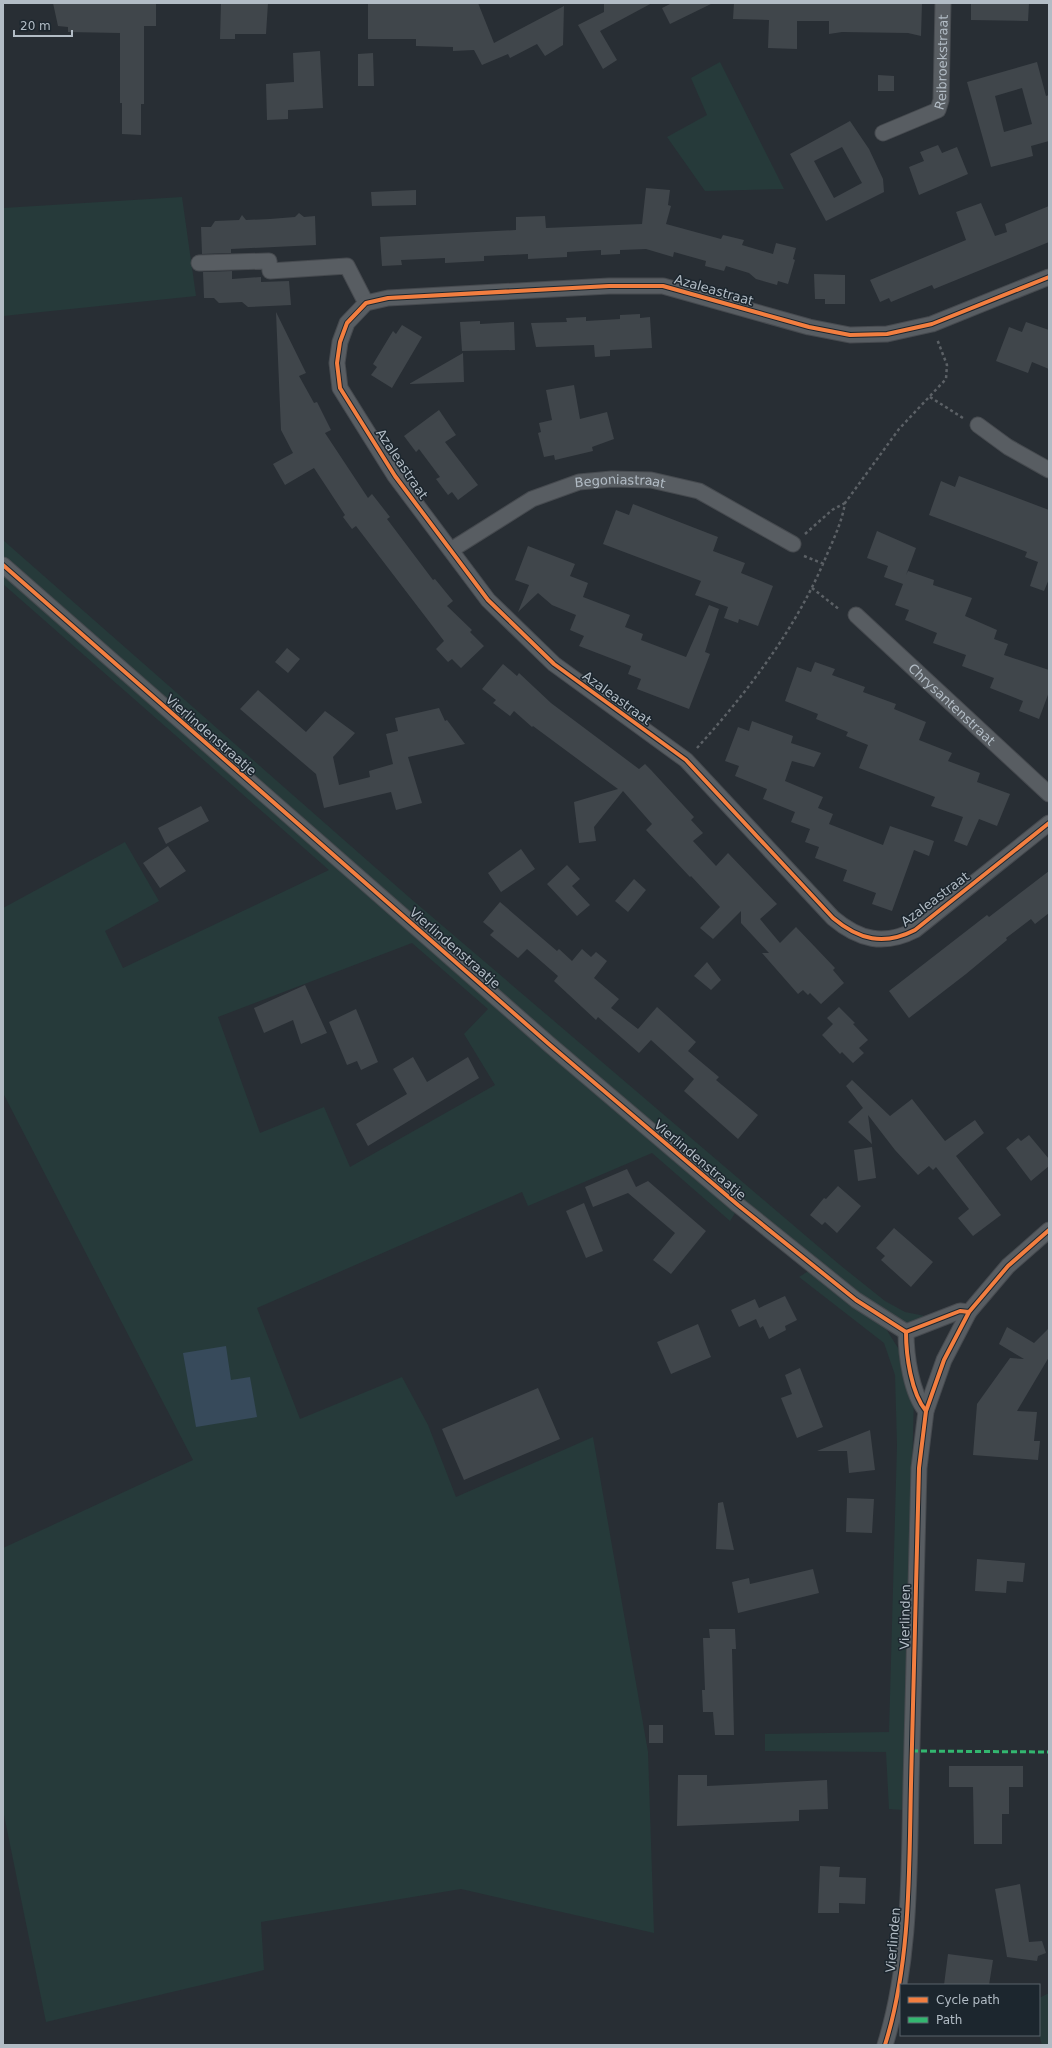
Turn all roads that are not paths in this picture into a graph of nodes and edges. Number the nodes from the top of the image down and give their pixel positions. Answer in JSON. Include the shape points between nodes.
{"nodes":[{"id":1,"x":942,"y":3,"type":"edge"},
{"id":2,"x":883,"y":133,"type":"dead end"},
{"id":3,"x":198,"y":263,"type":"dead end"},
{"id":4,"x":1049,"y":277,"type":"edge"},
{"id":5,"x":366,"y":303,"type":"junction"},
{"id":6,"x":978,"y":425,"type":"road end"},
{"id":7,"x":1049,"y":470,"type":"edge"},
{"id":8,"x":793,"y":544,"type":"road end"},
{"id":9,"x":451,"y":550,"type":"junction"},
{"id":10,"x":3,"y":565,"type":"edge"},
{"id":11,"x":856,"y":615,"type":"road end"},
{"id":12,"x":1049,"y":794,"type":"edge"},
{"id":13,"x":1049,"y":824,"type":"edge"},
{"id":14,"x":1049,"y":1230,"type":"edge"},
{"id":15,"x":969,"y":1312,"type":"junction"},
{"id":16,"x":906,"y":1332,"type":"junction"},
{"id":17,"x":926,"y":1411,"type":"junction"},
{"id":18,"x":885,"y":2045,"type":"edge"}],
"edges":[{"from":1,"to":2,"type":"street","name":"Reibroekstraat","via":[[941,100],[938,110]]},
{"from":3,"to":5,"type":"street","via":[[269,262],[270,270],[347,266]]},
{"from":4,"to":5,"type":"street","name":"Azaleastraat","via":[[932,324],[887,334],[850,335],[809,327],[663,286],[609,286],[388,298]]},
{"from":5,"to":9,"type":"street","name":"Azaleastraat","via":[[347,323],[340,342],[337,363],[340,388],[395,476]]},
{"from":6,"to":7,"type":"street","via":[[1008,447]]},
{"from":8,"to":9,"type":"street","name":"Begoniastraat","via":[[699,491],[651,480],[612,478],[579,482],[532,499]]},
{"from":9,"to":13,"type":"street","name":"Azaleastraat","via":[[488,600],[554,664],[686,760],[848,930],[865,937],[900,938],[915,930]]},
{"from":10,"to":16,"type":"street","name":"Vierlindenstraatje","via":[[544,1039],[738,1205],[856,1300]]},
{"from":11,"to":12,"type":"street","name":"Chrysantenstraat"},
{"from":14,"to":15,"type":"street","name":"Vierlinden","via":[[1008,1266]]},
{"from":15,"to":16,"type":"street","via":[[960,1311]]},
{"from":15,"to":17,"type":"street","name":"Vierlinden","via":[[944,1360]]},
{"from":16,"to":17,"type":"street","via":[[906,1353],[920,1403]]},
{"from":17,"to":18,"type":"street","name":"Vierlinden","via":[[919,1468],[905,1935],[898,1988]]}]}
